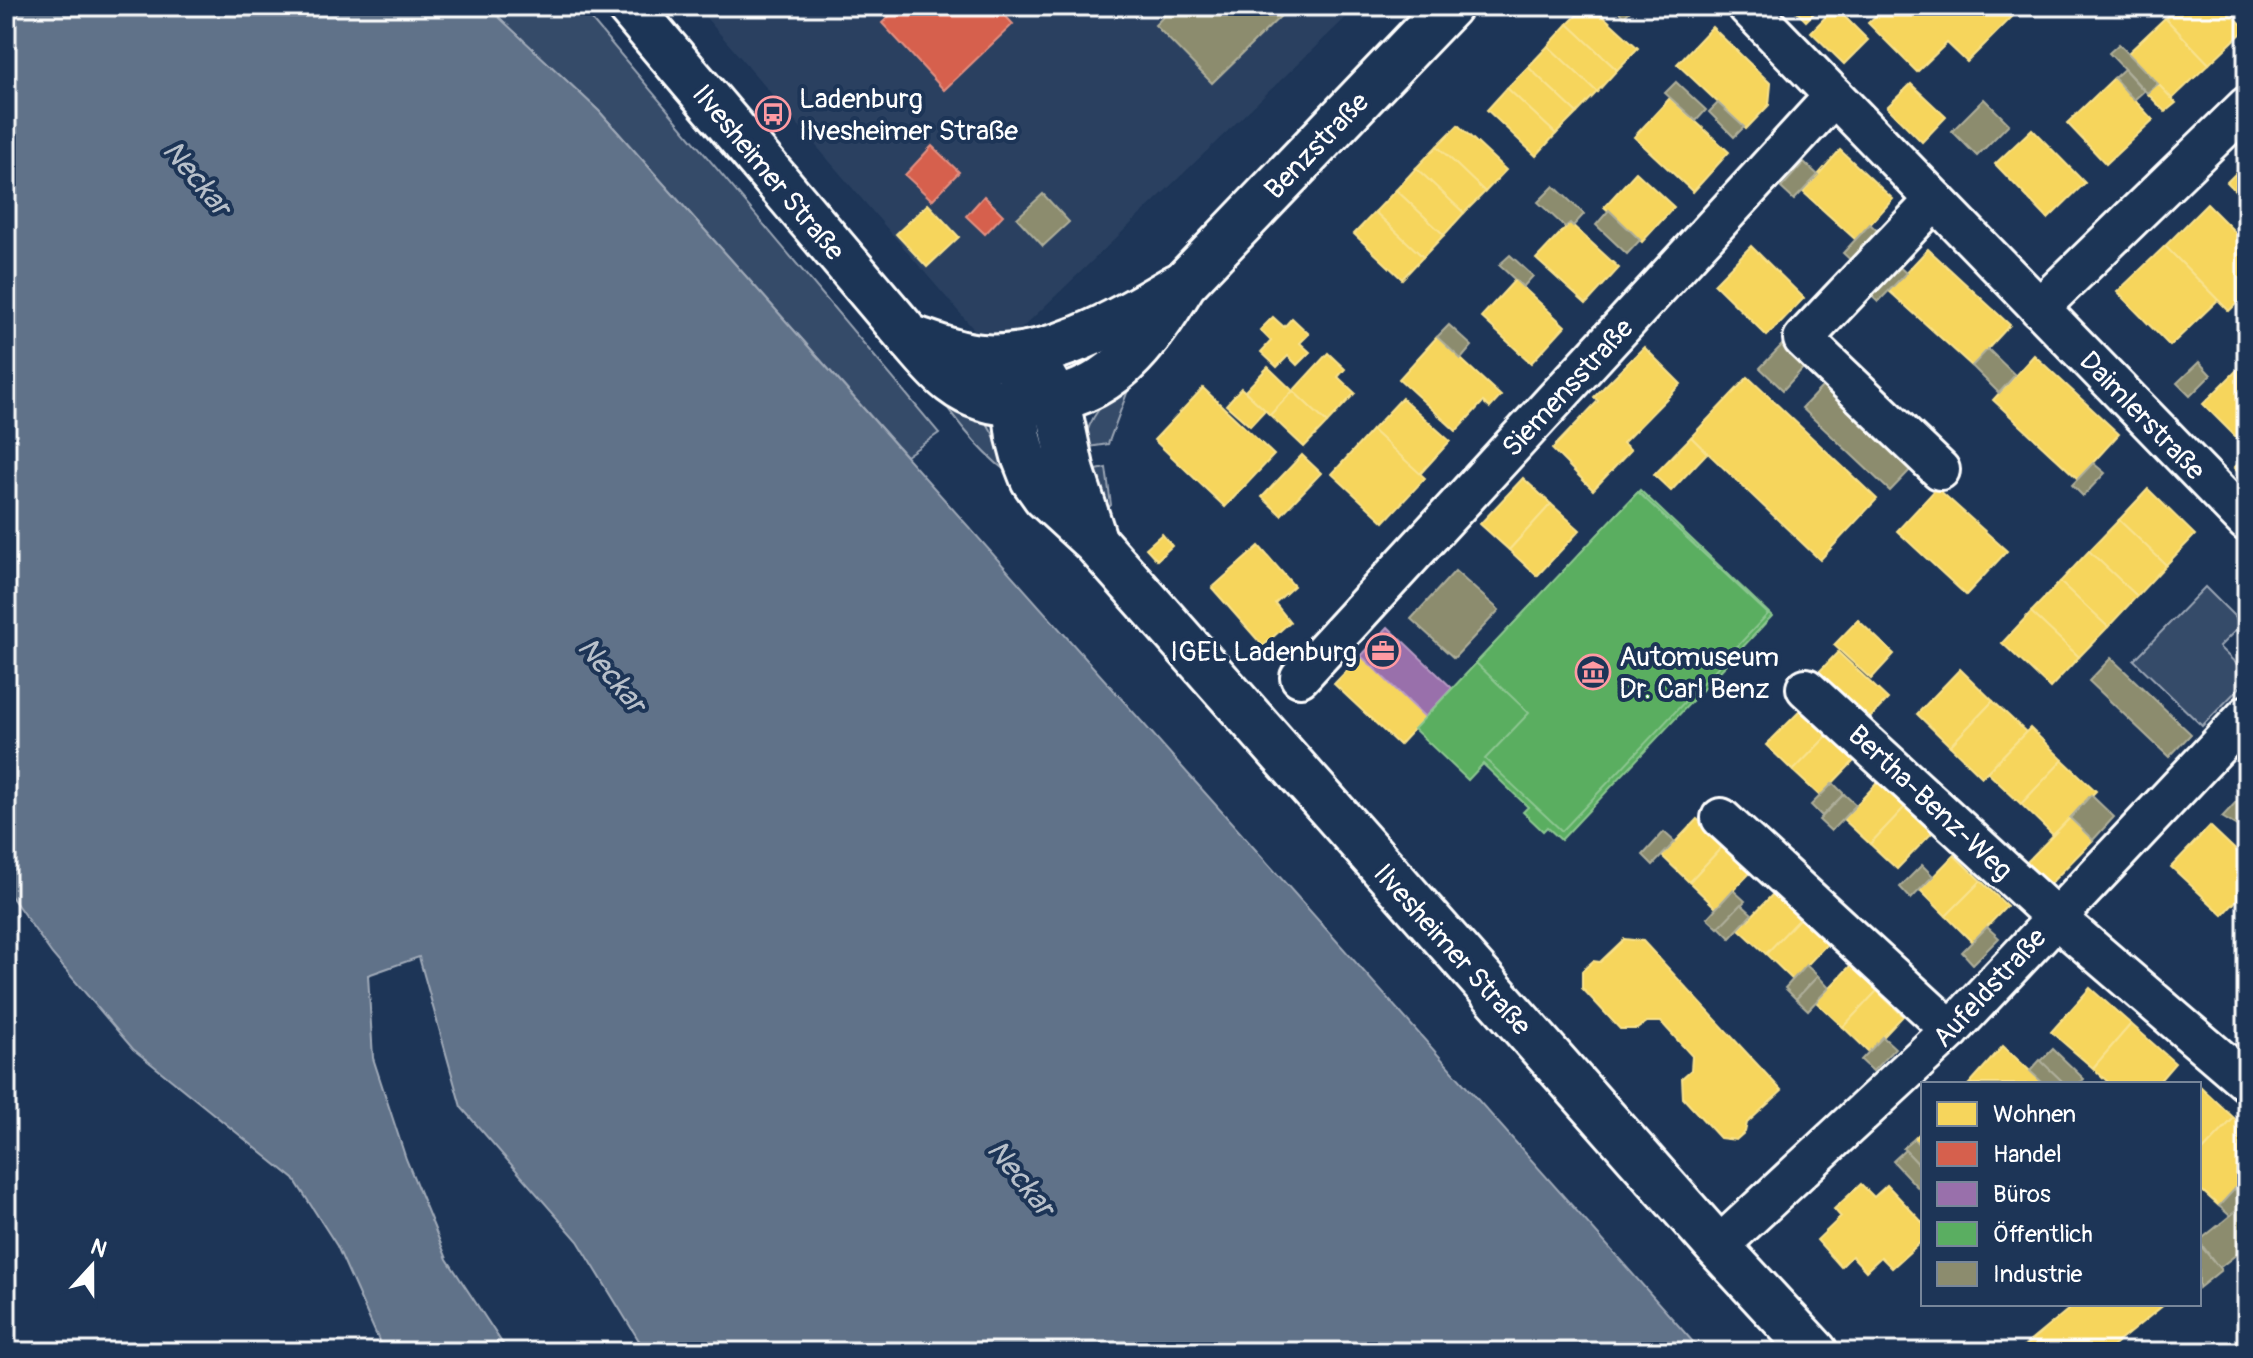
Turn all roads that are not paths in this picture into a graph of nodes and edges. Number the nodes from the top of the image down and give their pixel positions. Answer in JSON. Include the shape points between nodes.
{"nodes":[{"id":1,"x":629,"y":6,"type":"edge"},
{"id":2,"x":1449,"y":6,"type":"edge"},
{"id":3,"x":1747,"y":6,"type":"edge"},
{"id":4,"x":1834,"y":96,"type":"junction"},
{"id":5,"x":2247,"y":106,"type":"edge"},
{"id":6,"x":1935,"y":200,"type":"junction"},
{"id":7,"x":1184,"y":283,"type":"junction"},
{"id":8,"x":2039,"y":308,"type":"junction"},
{"id":9,"x":909,"y":337,"type":"junction"},
{"id":10,"x":1028,"y":354,"type":"junction"},
{"id":11,"x":1036,"y":402,"type":"junction"},
{"id":12,"x":1940,"y":470,"type":"dead end"},
{"id":13,"x":2247,"y":522,"type":"edge"},
{"id":14,"x":1300,"y":677,"type":"dead end"},
{"id":15,"x":1806,"y":688,"type":"dead end"},
{"id":16,"x":2247,"y":715,"type":"edge"},
{"id":17,"x":1721,"y":818,"type":"dead end"},
{"id":18,"x":2055,"y":917,"type":"junction"},
{"id":19,"x":1951,"y":1030,"type":"junction"},
{"id":20,"x":2247,"y":1082,"type":"edge"},
{"id":21,"x":1718,"y":1247,"type":"junction"},
{"id":22,"x":1815,"y":1352,"type":"edge"}],
"edges":[{"from":1,"to":9,"type":"main road","name":"Ilvesheimer Straße"},
{"from":2,"to":7,"type":"main road","name":"Benzstraße"},
{"from":3,"to":4,"type":"street","name":"Daimlerstraße"},
{"from":4,"to":6,"type":"street","name":"Daimlerstraße"},
{"from":4,"to":14,"type":"street","name":"Siemensstraße"},
{"from":5,"to":8,"type":"street"},
{"from":6,"to":8,"type":"street","name":"Daimlerstraße"},
{"from":6,"to":12,"type":"street","via":[[1803,339]]},
{"from":7,"to":10,"type":"main road","name":"Benzstraße","via":[[1103,327]]},
{"from":7,"to":11,"type":"main road","name":"Benzstraße","via":[[1129,359],[1096,385]]},
{"from":8,"to":13,"type":"street","name":"Daimlerstraße"},
{"from":9,"to":10,"type":"main road","name":"Benzstraße","via":[[980,357]]},
{"from":9,"to":11,"type":"main road","via":[[959,386],[981,397]]},
{"from":10,"to":11,"type":"main road","name":"Ilvesheimer Straße"},
{"from":11,"to":21,"type":"main road","name":"Ilvesheimer Straße","via":[[1072,472],[1095,542]]},
{"from":15,"to":18,"type":"street","name":"Bertha-Benz-Weg"},
{"from":16,"to":18,"type":"street","name":"Aufeldstraße"},
{"from":17,"to":19,"type":"street"},
{"from":18,"to":19,"type":"street","name":"Aufeldstraße"},
{"from":18,"to":20,"type":"street","name":"Bertha-Benz-Weg"},
{"from":19,"to":21,"type":"street","name":"Aufeldstraße"},
{"from":21,"to":22,"type":"main road","name":"Ilvesheimer Straße"}]}
